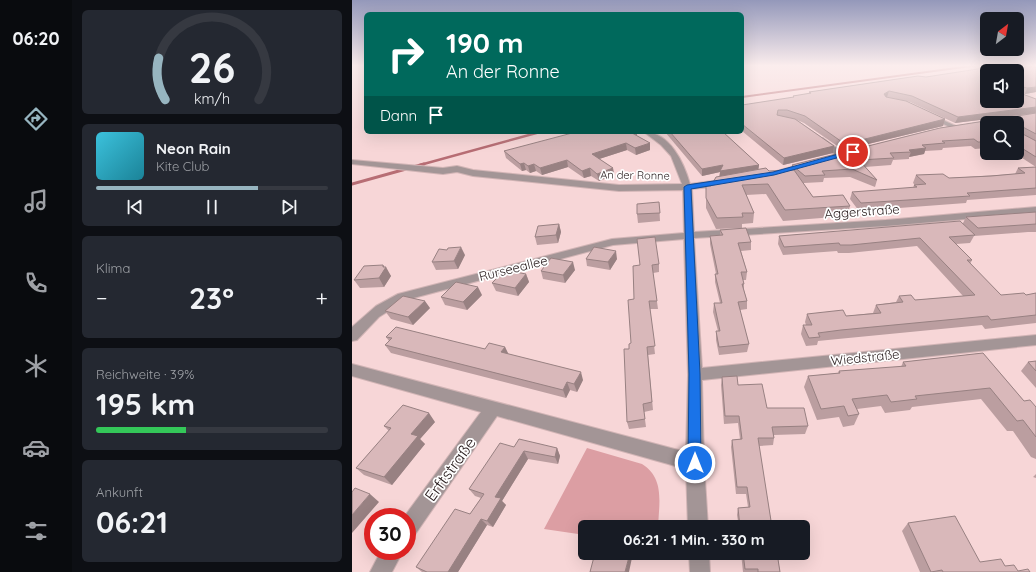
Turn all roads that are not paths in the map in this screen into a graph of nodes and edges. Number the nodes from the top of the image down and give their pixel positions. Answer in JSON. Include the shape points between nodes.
{"nodes":[{"id":1,"x":922,"y":112,"type":"edge"},
{"id":2,"x":941,"y":130,"type":"edge"},
{"id":3,"x":810,"y":133,"type":"edge"},
{"id":4,"x":651,"y":134,"type":"edge"},
{"id":5,"x":842,"y":155,"type":"edge"},
{"id":6,"x":352,"y":162,"type":"edge"},
{"id":7,"x":812,"y":163,"type":"edge"},
{"id":8,"x":758,"y":176,"type":"edge"},
{"id":9,"x":735,"y":181,"type":"edge"},
{"id":10,"x":687,"y":187,"type":"junction"},
{"id":11,"x":1036,"y":210,"type":"edge"},
{"id":12,"x":689,"y":236,"type":"junction"},
{"id":13,"x":352,"y":336,"type":"edge"},
{"id":14,"x":1036,"y":340,"type":"edge"},
{"id":15,"x":352,"y":370,"type":"edge"},
{"id":16,"x":695,"y":374,"type":"junction"},
{"id":17,"x":493,"y":409,"type":"junction"},
{"id":18,"x":695,"y":463,"type":"junction"},
{"id":19,"x":416,"y":516,"type":"edge"},
{"id":20,"x":698,"y":520,"type":"edge"},
{"id":21,"x":387,"y":560,"type":"edge"},
{"id":22,"x":699,"y":560,"type":"edge"},
{"id":23,"x":380,"y":572,"type":"edge"},
{"id":24,"x":700,"y":572,"type":"edge"}],
"edges":[{"from":1,"to":2,"type":"street","via":[[958,126]]},
{"from":3,"to":5,"type":"street"},
{"from":4,"to":10,"type":"street","via":[[667,145],[678,159]]},
{"from":6,"to":10,"type":"street","name":"An der Ronne","via":[[426,169],[457,169],[473,173],[619,188]]},
{"from":7,"to":8,"type":"street"},
{"from":9,"to":10,"type":"street","name":"An der Ronne"},
{"from":10,"to":12,"type":"street"},
{"from":11,"to":12,"type":"street","name":"Aggerstraße"},
{"from":12,"to":13,"type":"street","name":"Rurseeallee","via":[[612,242],[425,290],[384,306],[367,318]]},
{"from":12,"to":16,"type":"street"},
{"from":14,"to":16,"type":"street","name":"Wiedstraße"},
{"from":15,"to":17,"type":"street"},
{"from":16,"to":18,"type":"street"},
{"from":17,"to":18,"type":"street"},
{"from":17,"to":19,"type":"street","name":"Erftstraße"},
{"from":18,"to":20,"type":"street"},
{"from":21,"to":23,"type":"street"},
{"from":22,"to":24,"type":"street"}]}
